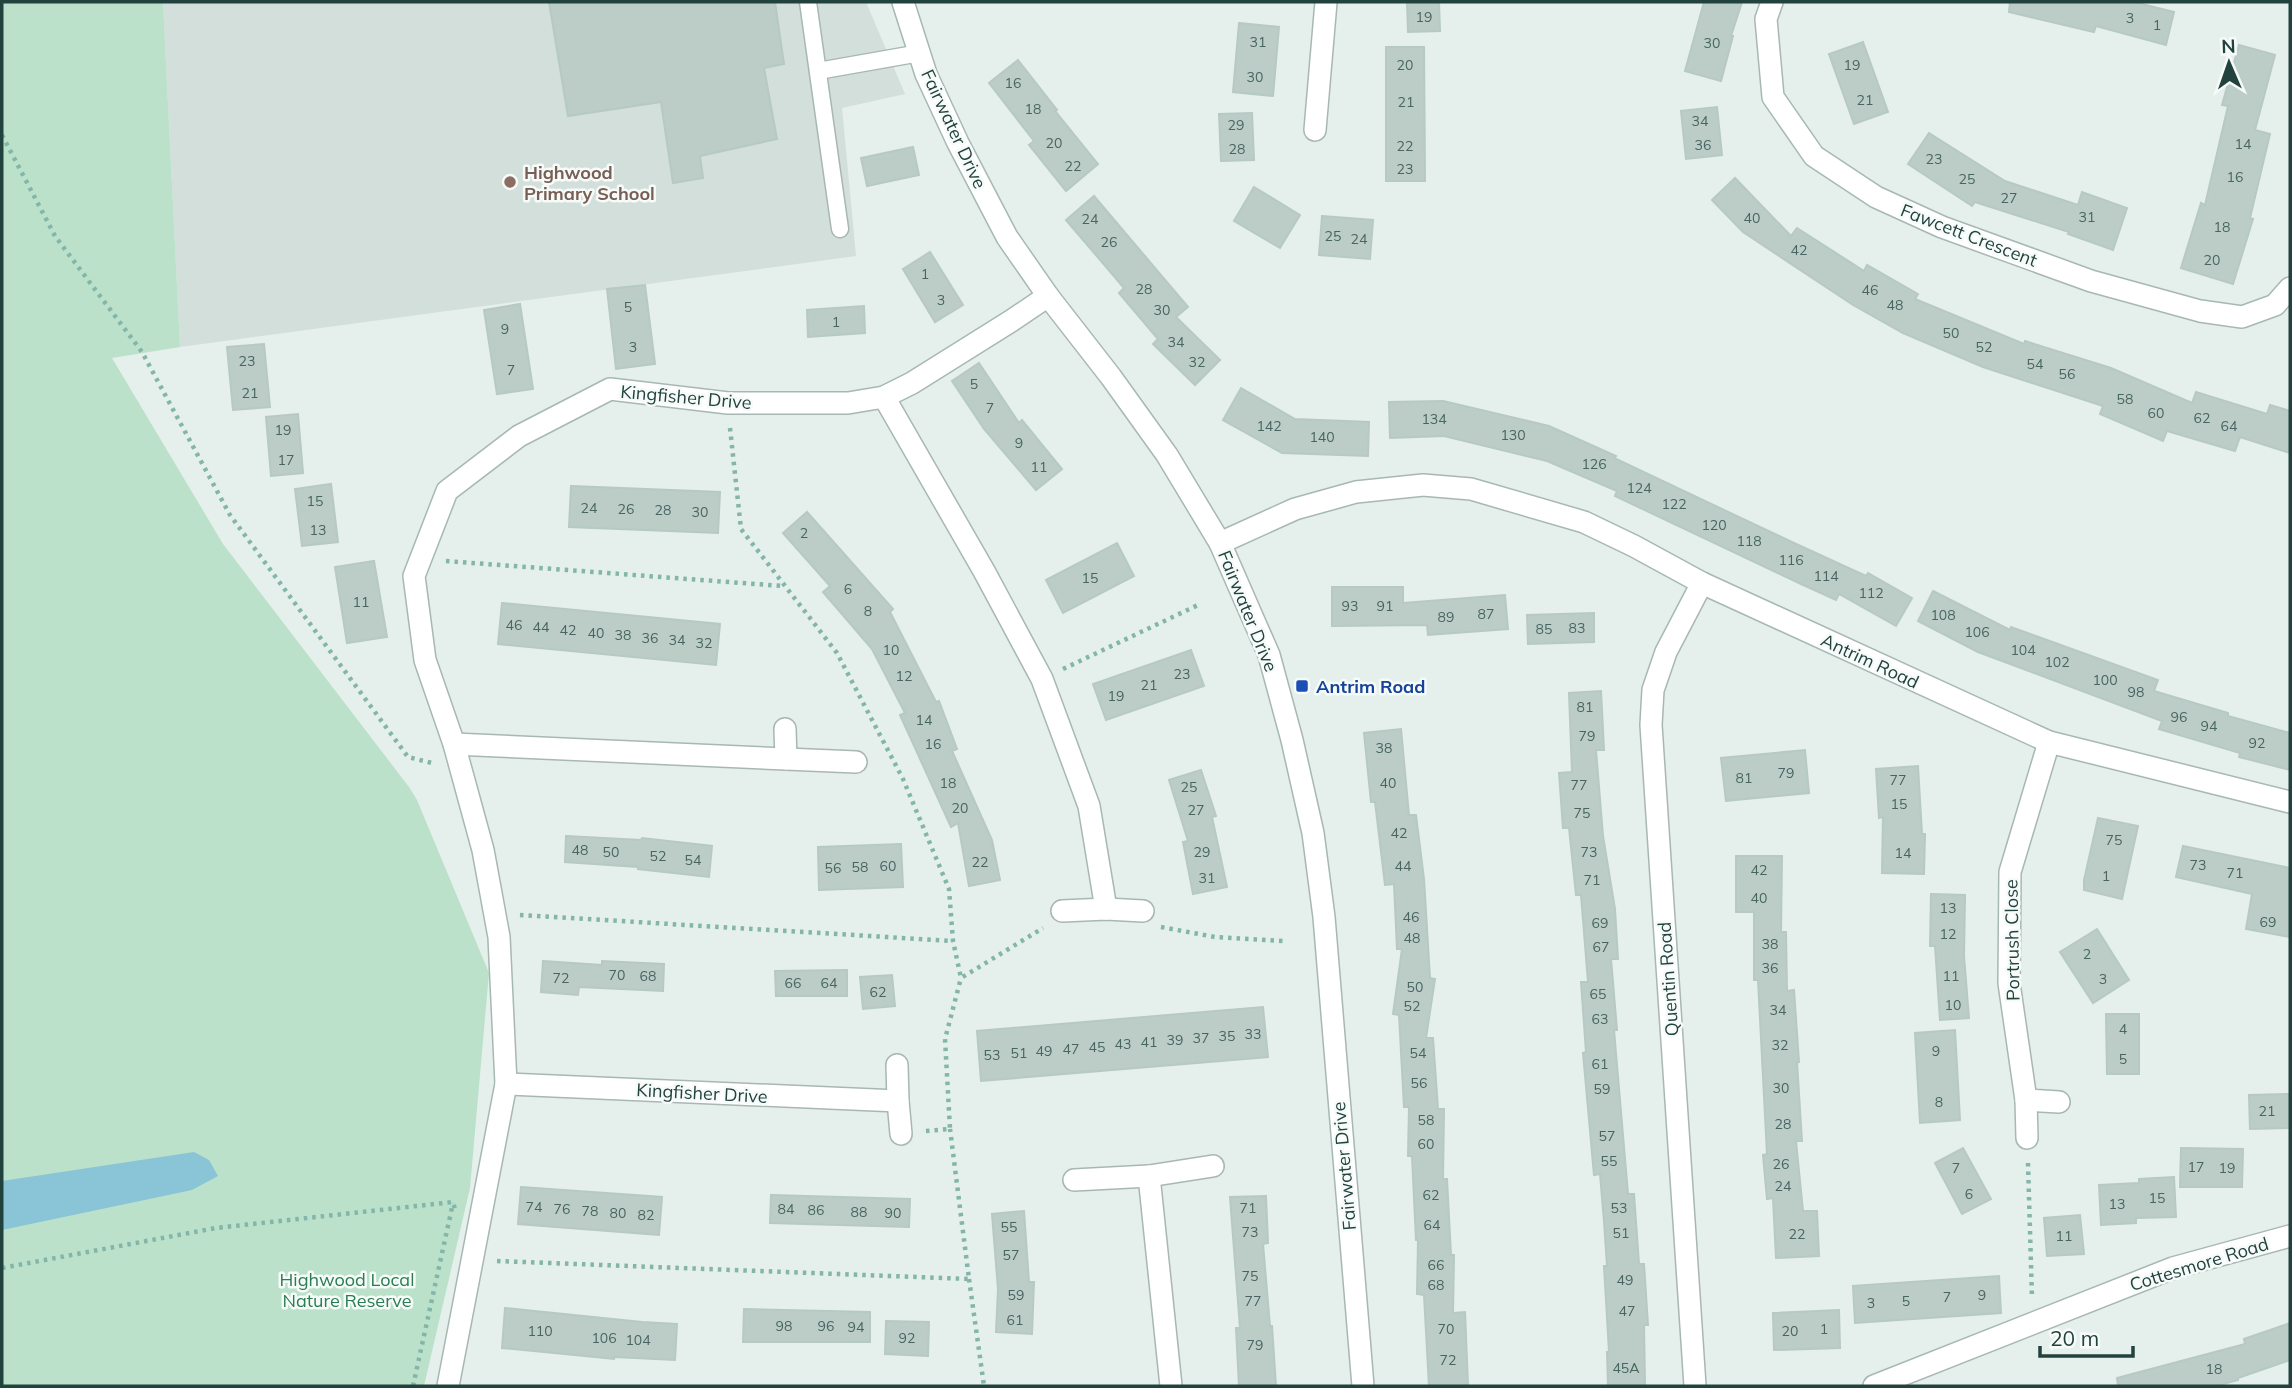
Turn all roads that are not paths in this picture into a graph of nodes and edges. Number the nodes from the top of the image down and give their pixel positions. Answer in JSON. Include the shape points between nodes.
{"nodes":[{"id":1,"x":808,"y":2,"type":"edge"},
{"id":2,"x":903,"y":2,"type":"edge"},
{"id":3,"x":1326,"y":2,"type":"edge"},
{"id":4,"x":1772,"y":2,"type":"edge"},
{"id":5,"x":920,"y":53,"type":"junction"},
{"id":6,"x":818,"y":71,"type":"junction"},
{"id":7,"x":1315,"y":130,"type":"dead end"},
{"id":8,"x":840,"y":229,"type":"dead end"},
{"id":9,"x":2290,"y":288,"type":"edge"},
{"id":10,"x":1048,"y":296,"type":"junction"},
{"id":11,"x":884,"y":397,"type":"junction"},
{"id":12,"x":1220,"y":543,"type":"junction"},
{"id":13,"x":1702,"y":583,"type":"junction"},
{"id":14,"x":785,"y":729,"type":"dead end"},
{"id":15,"x":2049,"y":742,"type":"junction"},
{"id":16,"x":454,"y":744,"type":"junction"},
{"id":17,"x":786,"y":759,"type":"junction"},
{"id":18,"x":856,"y":762,"type":"dead end"},
{"id":19,"x":2290,"y":802,"type":"edge"},
{"id":20,"x":1106,"y":909,"type":"junction"},
{"id":21,"x":1062,"y":911,"type":"road end"},
{"id":22,"x":1143,"y":911,"type":"road end"},
{"id":23,"x":897,"y":1065,"type":"dead end"},
{"id":24,"x":506,"y":1084,"type":"junction"},
{"id":25,"x":2026,"y":1100,"type":"junction"},
{"id":26,"x":898,"y":1101,"type":"junction"},
{"id":27,"x":2059,"y":1102,"type":"dead end"},
{"id":28,"x":901,"y":1134,"type":"road end"},
{"id":29,"x":2027,"y":1138,"type":"road end"},
{"id":30,"x":1213,"y":1166,"type":"dead end"},
{"id":31,"x":1149,"y":1177,"type":"junction"},
{"id":32,"x":1074,"y":1180,"type":"dead end"},
{"id":33,"x":2290,"y":1236,"type":"edge"},
{"id":34,"x":448,"y":1386,"type":"edge"},
{"id":35,"x":1171,"y":1386,"type":"edge"},
{"id":36,"x":1363,"y":1386,"type":"edge"},
{"id":37,"x":1695,"y":1386,"type":"edge"},
{"id":38,"x":1874,"y":1386,"type":"edge"}],
"edges":[{"from":1,"to":6,"type":"lane"},
{"from":2,"to":5,"type":"street","name":"Fairwater Drive"},
{"from":3,"to":7,"type":"street"},
{"from":4,"to":9,"type":"street","name":"Fawcett Crescent","via":[[1766,19],[1773,97],[1814,156],[1876,197],[1942,227],[2091,281],[2200,311],[2242,317],[2275,305]]},
{"from":5,"to":6,"type":"lane"},
{"from":5,"to":10,"type":"street","name":"Fairwater Drive","via":[[958,143],[1001,225]]},
{"from":6,"to":8,"type":"lane"},
{"from":10,"to":11,"type":"street","name":"Kingfisher Drive"},
{"from":10,"to":12,"type":"street","name":"Fairwater Drive","via":[[1167,455]]},
{"from":11,"to":16,"type":"street","name":"Kingfisher Drive","via":[[848,403],[728,403],[610,389],[519,436],[447,491],[414,576],[425,660]]},
{"from":11,"to":20,"type":"street","via":[[1042,679],[1089,806]]},
{"from":12,"to":13,"type":"street","name":"Antrim Road","via":[[1295,509],[1343,495],[1423,485],[1471,489],[1584,522]]},
{"from":12,"to":36,"type":"street","name":"Fairwater Drive","via":[[1269,655],[1313,833]]},
{"from":13,"to":15,"type":"street","name":"Antrim Road"},
{"from":13,"to":37,"type":"street","name":"Quentin Road","via":[[1662,664],[1653,690],[1651,725]]},
{"from":14,"to":17,"type":"street"},
{"from":15,"to":19,"type":"street","name":"Antrim Road"},
{"from":15,"to":25,"type":"street","name":"Portrush Close","via":[[2010,872],[2009,983]]},
{"from":16,"to":17,"type":"street"},
{"from":16,"to":24,"type":"street","name":"Kingfisher Drive","via":[[483,850],[499,937]]},
{"from":17,"to":18,"type":"street"},
{"from":20,"to":21,"type":"street"},
{"from":20,"to":22,"type":"street"},
{"from":23,"to":26,"type":"street"},
{"from":24,"to":26,"type":"street","name":"Kingfisher Drive"},
{"from":24,"to":34,"type":"street","name":"Kingfisher Drive"},
{"from":25,"to":27,"type":"street"},
{"from":25,"to":29,"type":"street","name":"Portrush Close"},
{"from":26,"to":28,"type":"street"},
{"from":30,"to":31,"type":"street"},
{"from":31,"to":32,"type":"street"},
{"from":31,"to":35,"type":"street"},
{"from":33,"to":38,"type":"street","name":"Cottesmore Road","via":[[2173,1268]]}]}
